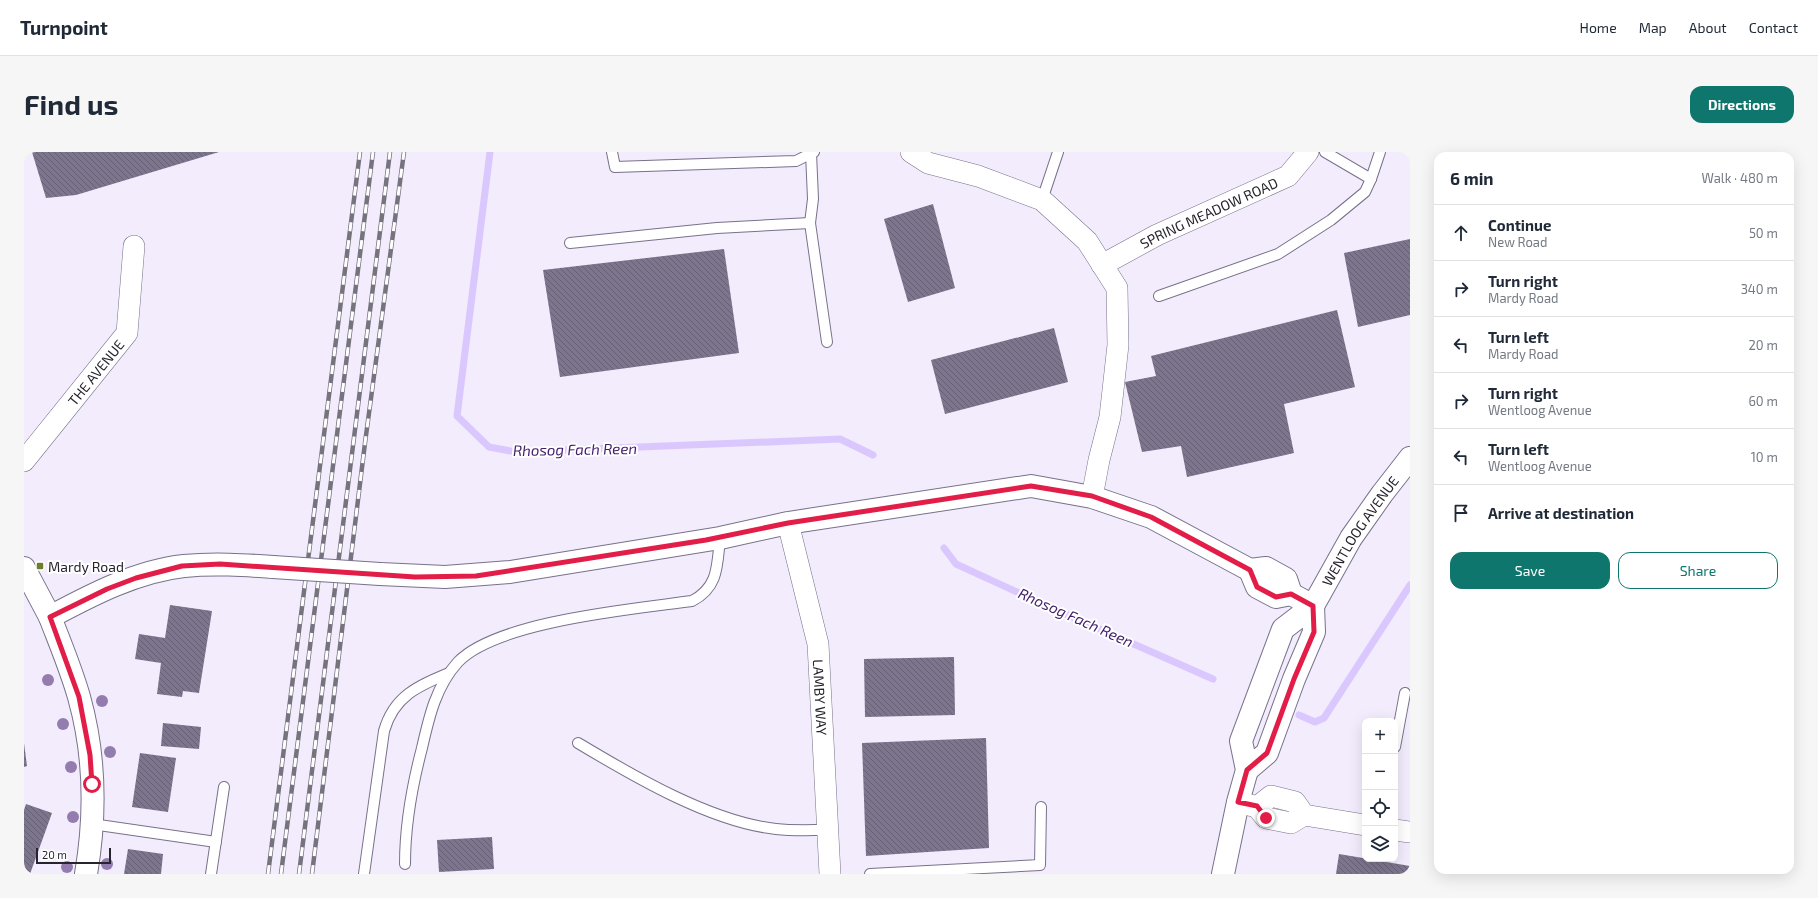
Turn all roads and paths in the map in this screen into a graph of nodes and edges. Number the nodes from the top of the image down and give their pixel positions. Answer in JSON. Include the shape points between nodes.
{"nodes":[{"id":1,"x":612,"y":152,"type":"edge"},
{"id":2,"x":911,"y":152,"type":"edge"},
{"id":3,"x":1058,"y":152,"type":"edge"},
{"id":4,"x":1308,"y":152,"type":"edge"},
{"id":5,"x":1325,"y":152,"type":"edge"},
{"id":6,"x":1380,"y":152,"type":"edge"},
{"id":7,"x":813,"y":153,"type":"edge"},
{"id":8,"x":1371,"y":180,"type":"junction"},
{"id":9,"x":1042,"y":200,"type":"junction"},
{"id":10,"x":810,"y":223,"type":"junction"},
{"id":11,"x":570,"y":243,"type":"dead end"},
{"id":12,"x":134,"y":246,"type":"dead end"},
{"id":13,"x":1102,"y":265,"type":"junction"},
{"id":14,"x":1159,"y":296,"type":"dead end"},
{"id":15,"x":827,"y":342,"type":"dead end"},
{"id":16,"x":1410,"y":458,"type":"edge"},
{"id":17,"x":24,"y":460,"type":"edge"},
{"id":18,"x":1092,"y":496,"type":"junction"},
{"id":19,"x":788,"y":523,"type":"junction"},
{"id":20,"x":720,"y":538,"type":"junction"},
{"id":21,"x":24,"y":568,"type":"edge"},
{"id":22,"x":1313,"y":606,"type":"junction"},
{"id":23,"x":50,"y":617,"type":"junction"},
{"id":24,"x":449,"y":673,"type":"junction"},
{"id":25,"x":1405,"y":694,"type":"dead end"},
{"id":26,"x":1398,"y":731,"type":"edge"},
{"id":27,"x":578,"y":743,"type":"dead end"},
{"id":28,"x":1247,"y":770,"type":"junction"},
{"id":29,"x":224,"y":787,"type":"dead end"},
{"id":30,"x":1247,"y":804,"type":"junction"},
{"id":31,"x":1041,"y":807,"type":"dead end"},
{"id":32,"x":92,"y":824,"type":"junction"},
{"id":33,"x":1362,"y":825,"type":"edge"},
{"id":34,"x":828,"y":830,"type":"junction"},
{"id":35,"x":1398,"y":830,"type":"edge"},
{"id":36,"x":1410,"y":832,"type":"edge"},
{"id":37,"x":216,"y":842,"type":"junction"},
{"id":38,"x":405,"y":864,"type":"dead end"},
{"id":39,"x":86,"y":874,"type":"edge"},
{"id":40,"x":211,"y":874,"type":"edge"},
{"id":41,"x":364,"y":874,"type":"edge"},
{"id":42,"x":830,"y":874,"type":"edge"},
{"id":43,"x":870,"y":874,"type":"edge"},
{"id":44,"x":1223,"y":874,"type":"edge"}],
"edges":[{"from":1,"to":7,"type":"lane","via":[[615,167],[796,161]]},
{"from":2,"to":9,"type":"street","via":[[928,163],[978,176]]},
{"from":3,"to":9,"type":"lane"},
{"from":4,"to":13,"type":"street","name":"SPRING MEADOW ROAD","via":[[1288,176],[1157,235]]},
{"from":5,"to":8,"type":"lane"},
{"from":6,"to":8,"type":"lane"},
{"from":7,"to":10,"type":"lane"},
{"from":8,"to":14,"type":"lane","via":[[1365,192],[1331,220],[1278,254]]},
{"from":9,"to":13,"type":"street","via":[[1087,241]]},
{"from":10,"to":11,"type":"lane","via":[[717,228]]},
{"from":10,"to":15,"type":"lane"},
{"from":12,"to":17,"type":"street","name":"THE AVENUE","via":[[127,334]]},
{"from":13,"to":18,"type":"street","via":[[1117,288],[1118,345],[1110,417],[1098,460]]},
{"from":16,"to":22,"type":"main road","name":"WENTLOOG AVENUE","via":[[1351,538]]},
{"from":18,"to":19,"type":"main road","via":[[1031,486]]},
{"from":18,"to":22,"type":"main road","via":[[1151,517],[1250,570],[1257,587],[1276,597],[1291,594]]},
{"from":19,"to":20,"type":"main road"},
{"from":19,"to":34,"type":"street","name":"LAMBY WAY","via":[[818,644]]},
{"from":20,"to":23,"type":"main road","bridge":true,"via":[[476,576],[415,577],[220,564],[182,566],[161,570],[107,589]]},
{"from":20,"to":24,"type":"lane","via":[[712,583],[702,596],[692,601],[550,622],[506,636],[474,650],[459,661]]},
{"from":21,"to":23,"type":"main road"},
{"from":22,"to":28,"type":"main road","via":[[1314,632],[1267,753]]},
{"from":22,"to":28,"type":"main road","name":"WENTLOOG AVENUE","via":[[1283,629],[1241,741]]},
{"from":23,"to":32,"type":"main road","via":[[72,674],[85,722],[92,784]]},
{"from":24,"to":38,"type":"lane","via":[[435,698],[417,768],[409,804]]},
{"from":24,"to":41,"type":"lane","via":[[409,693],[388,718]]},
{"from":25,"to":26,"type":"lane"},
{"from":27,"to":34,"type":"lane","via":[[625,771],[712,812],[775,829]]},
{"from":28,"to":30,"type":"main road","name":"WENTLOOG AVENUE"},
{"from":29,"to":37,"type":"lane"},
{"from":30,"to":33,"type":"street","via":[[1266,818],[1291,823],[1304,815]]},
{"from":30,"to":44,"type":"main road","name":"WENTLOOG AVENUE"},
{"from":31,"to":43,"type":"lane","via":[[1040,865]]},
{"from":32,"to":37,"type":"lane"},
{"from":32,"to":39,"type":"main road"},
{"from":34,"to":42,"type":"street","name":"LAMBY WAY"},
{"from":35,"to":36,"type":"street"},
{"from":37,"to":40,"type":"lane"}]}
